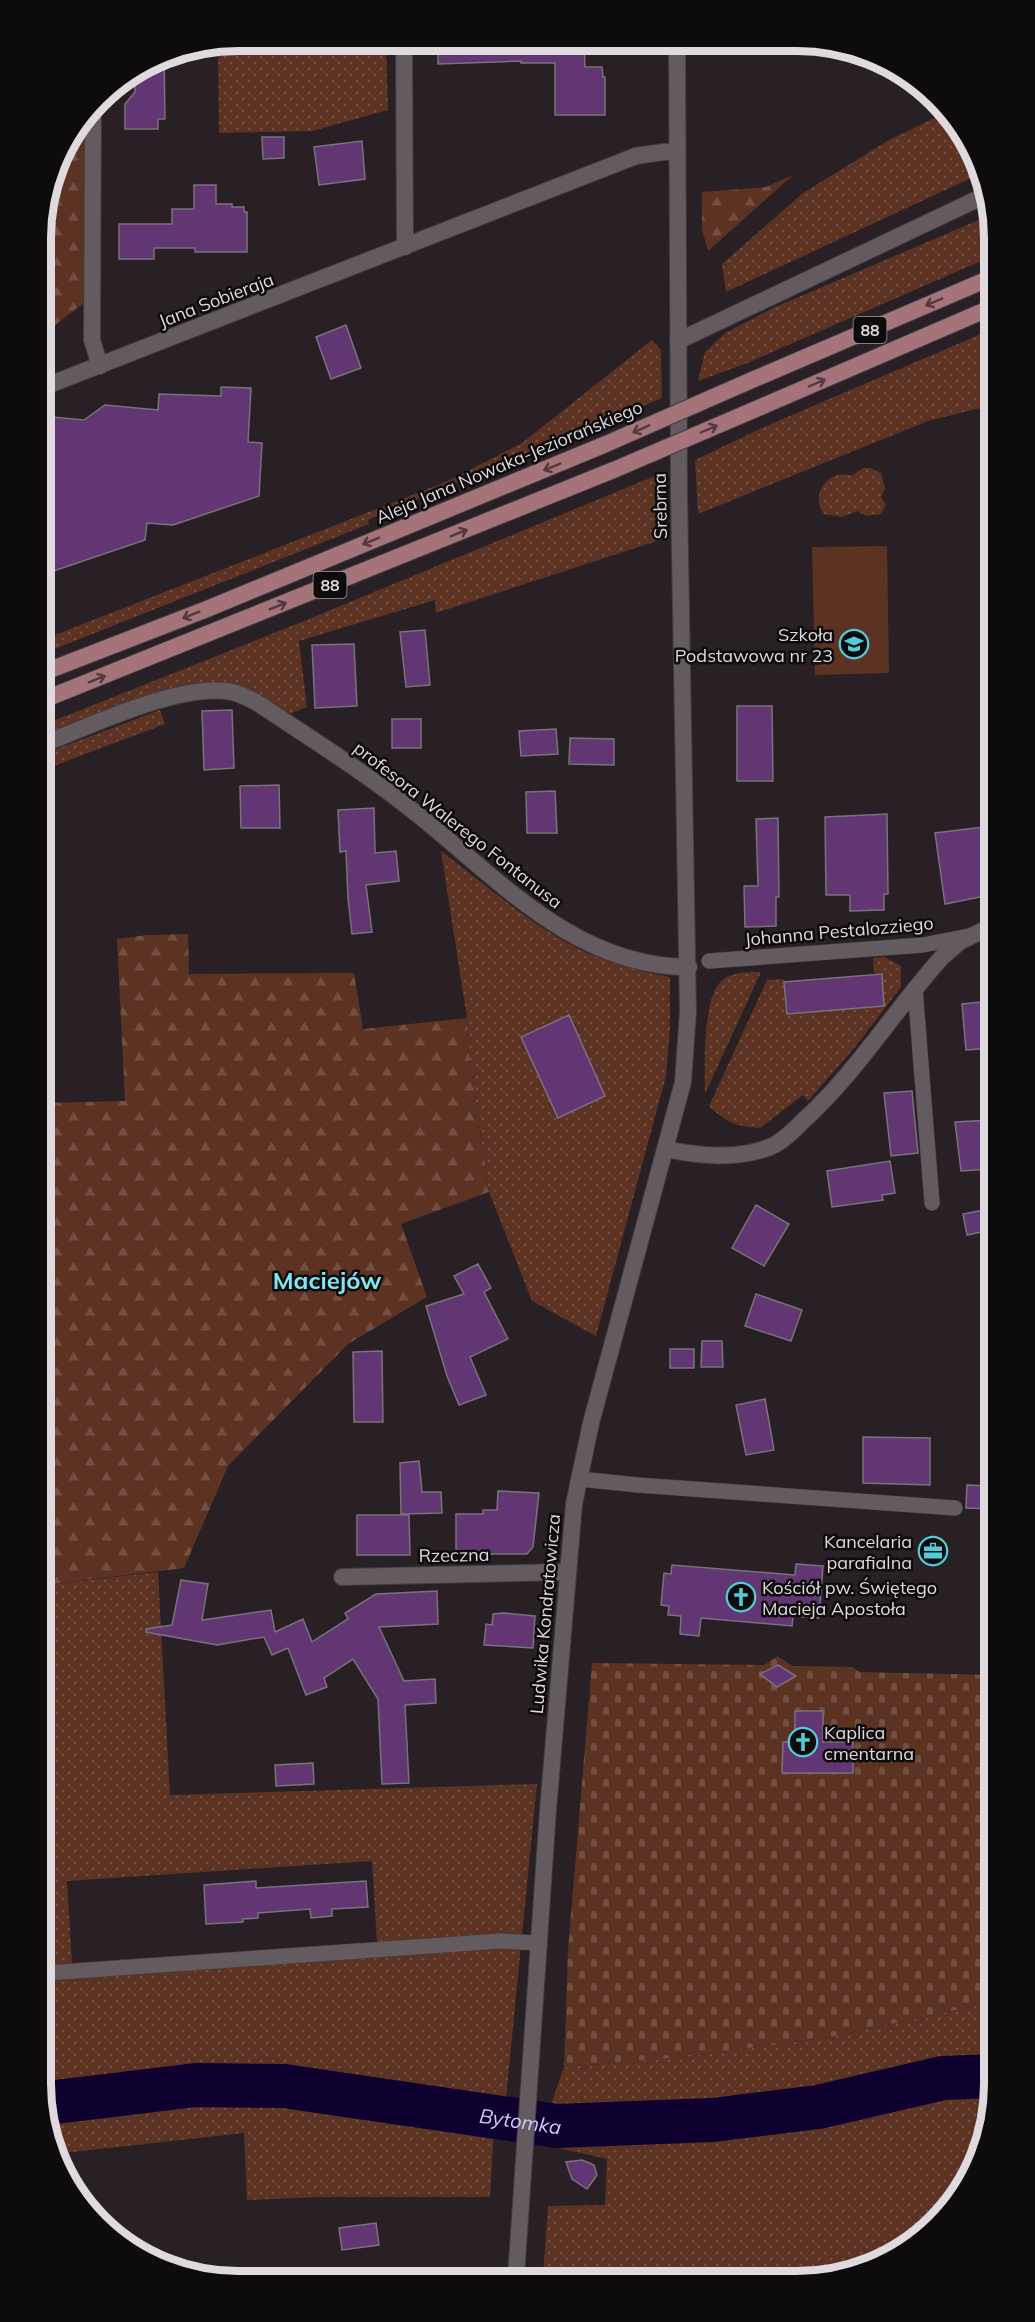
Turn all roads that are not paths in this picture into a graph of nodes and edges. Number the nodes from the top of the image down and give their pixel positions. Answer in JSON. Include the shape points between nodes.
{"nodes":[{"id":1,"x":404,"y":51,"type":"edge"},
{"id":2,"x":677,"y":51,"type":"edge"},
{"id":3,"x":93,"y":120,"type":"edge"},
{"id":4,"x":677,"y":152,"type":"junction"},
{"id":5,"x":980,"y":198,"type":"edge"},
{"id":6,"x":405,"y":248,"type":"junction"},
{"id":7,"x":984,"y":281,"type":"edge"},
{"id":8,"x":984,"y":311,"type":"edge"},
{"id":9,"x":678,"y":341,"type":"junction"},
{"id":10,"x":100,"y":366,"type":"junction"},
{"id":11,"x":51,"y":385,"type":"edge"},
{"id":12,"x":51,"y":669,"type":"edge"},
{"id":13,"x":51,"y":697,"type":"edge"},
{"id":14,"x":51,"y":741,"type":"edge"},
{"id":15,"x":984,"y":930,"type":"edge"},
{"id":16,"x":972,"y":935,"type":"junction"},
{"id":17,"x":709,"y":961,"type":"dead end"},
{"id":18,"x":688,"y":967,"type":"junction"},
{"id":19,"x":915,"y":988,"type":"junction"},
{"id":20,"x":665,"y":1149,"type":"junction"},
{"id":21,"x":932,"y":1203,"type":"dead end"},
{"id":22,"x":579,"y":1479,"type":"junction"},
{"id":23,"x":955,"y":1508,"type":"dead end"},
{"id":24,"x":567,"y":1572,"type":"junction"},
{"id":25,"x":342,"y":1577,"type":"dead end"},
{"id":26,"x":539,"y":1944,"type":"junction"},
{"id":27,"x":51,"y":1973,"type":"edge"},
{"id":28,"x":516,"y":2271,"type":"edge"}],
"edges":[{"from":1,"to":6,"type":"street"},
{"from":2,"to":4,"type":"street","name":"Srebrna"},
{"from":3,"to":10,"type":"street","via":[[92,340]]},
{"from":4,"to":6,"type":"street","name":"Jana Sobieraja","via":[[636,156]]},
{"from":4,"to":9,"type":"street","name":"Srebrna"},
{"from":5,"to":9,"type":"street"},
{"from":6,"to":10,"type":"street","name":"Jana Sobieraja"},
{"from":7,"to":12,"type":"main road","name":"Aleja Jana Nowaka-Jeziorańskiego","number":"88","one_way":true,"bridge":true,"via":[[606,444]]},
{"from":13,"to":8,"type":"main road","number":"88","one_way":true,"bridge":true,"via":[[616,469]]},
{"from":9,"to":18,"type":"street","name":"Srebrna"},
{"from":10,"to":11,"type":"street","name":"Jana Sobieraja"},
{"from":14,"to":18,"type":"street","name":"profesora Walerego Fontanusa","via":[[165,698],[215,690],[240,694],[357,770],[417,814],[514,897],[559,927],[624,958],[666,967]]},
{"from":15,"to":16,"type":"street","name":"Johanna Pestalozziego"},
{"from":16,"to":17,"type":"lane","name":"Johanna Pestalozziego","via":[[923,945]]},
{"from":16,"to":19,"type":"street","name":"Johanna Pestalozziego","via":[[942,957]]},
{"from":18,"to":20,"type":"street","name":"Ludwika Kondratowicza","via":[[685,1070]]},
{"from":19,"to":20,"type":"street","name":"Johanna Pestalozziego","via":[[839,1085],[773,1146],[711,1156]]},
{"from":19,"to":21,"type":"lane"},
{"from":20,"to":22,"type":"street","name":"Ludwika Kondratowicza"},
{"from":22,"to":23,"type":"lane"},
{"from":22,"to":24,"type":"street","name":"Ludwika Kondratowicza"},
{"from":24,"to":25,"type":"street","name":"Rzeczna"},
{"from":24,"to":26,"type":"street","name":"Ludwika Kondratowicza"},
{"from":26,"to":27,"type":"lane","via":[[500,1941]]},
{"from":26,"to":28,"type":"street","name":"Ludwika Kondratowicza"}]}
